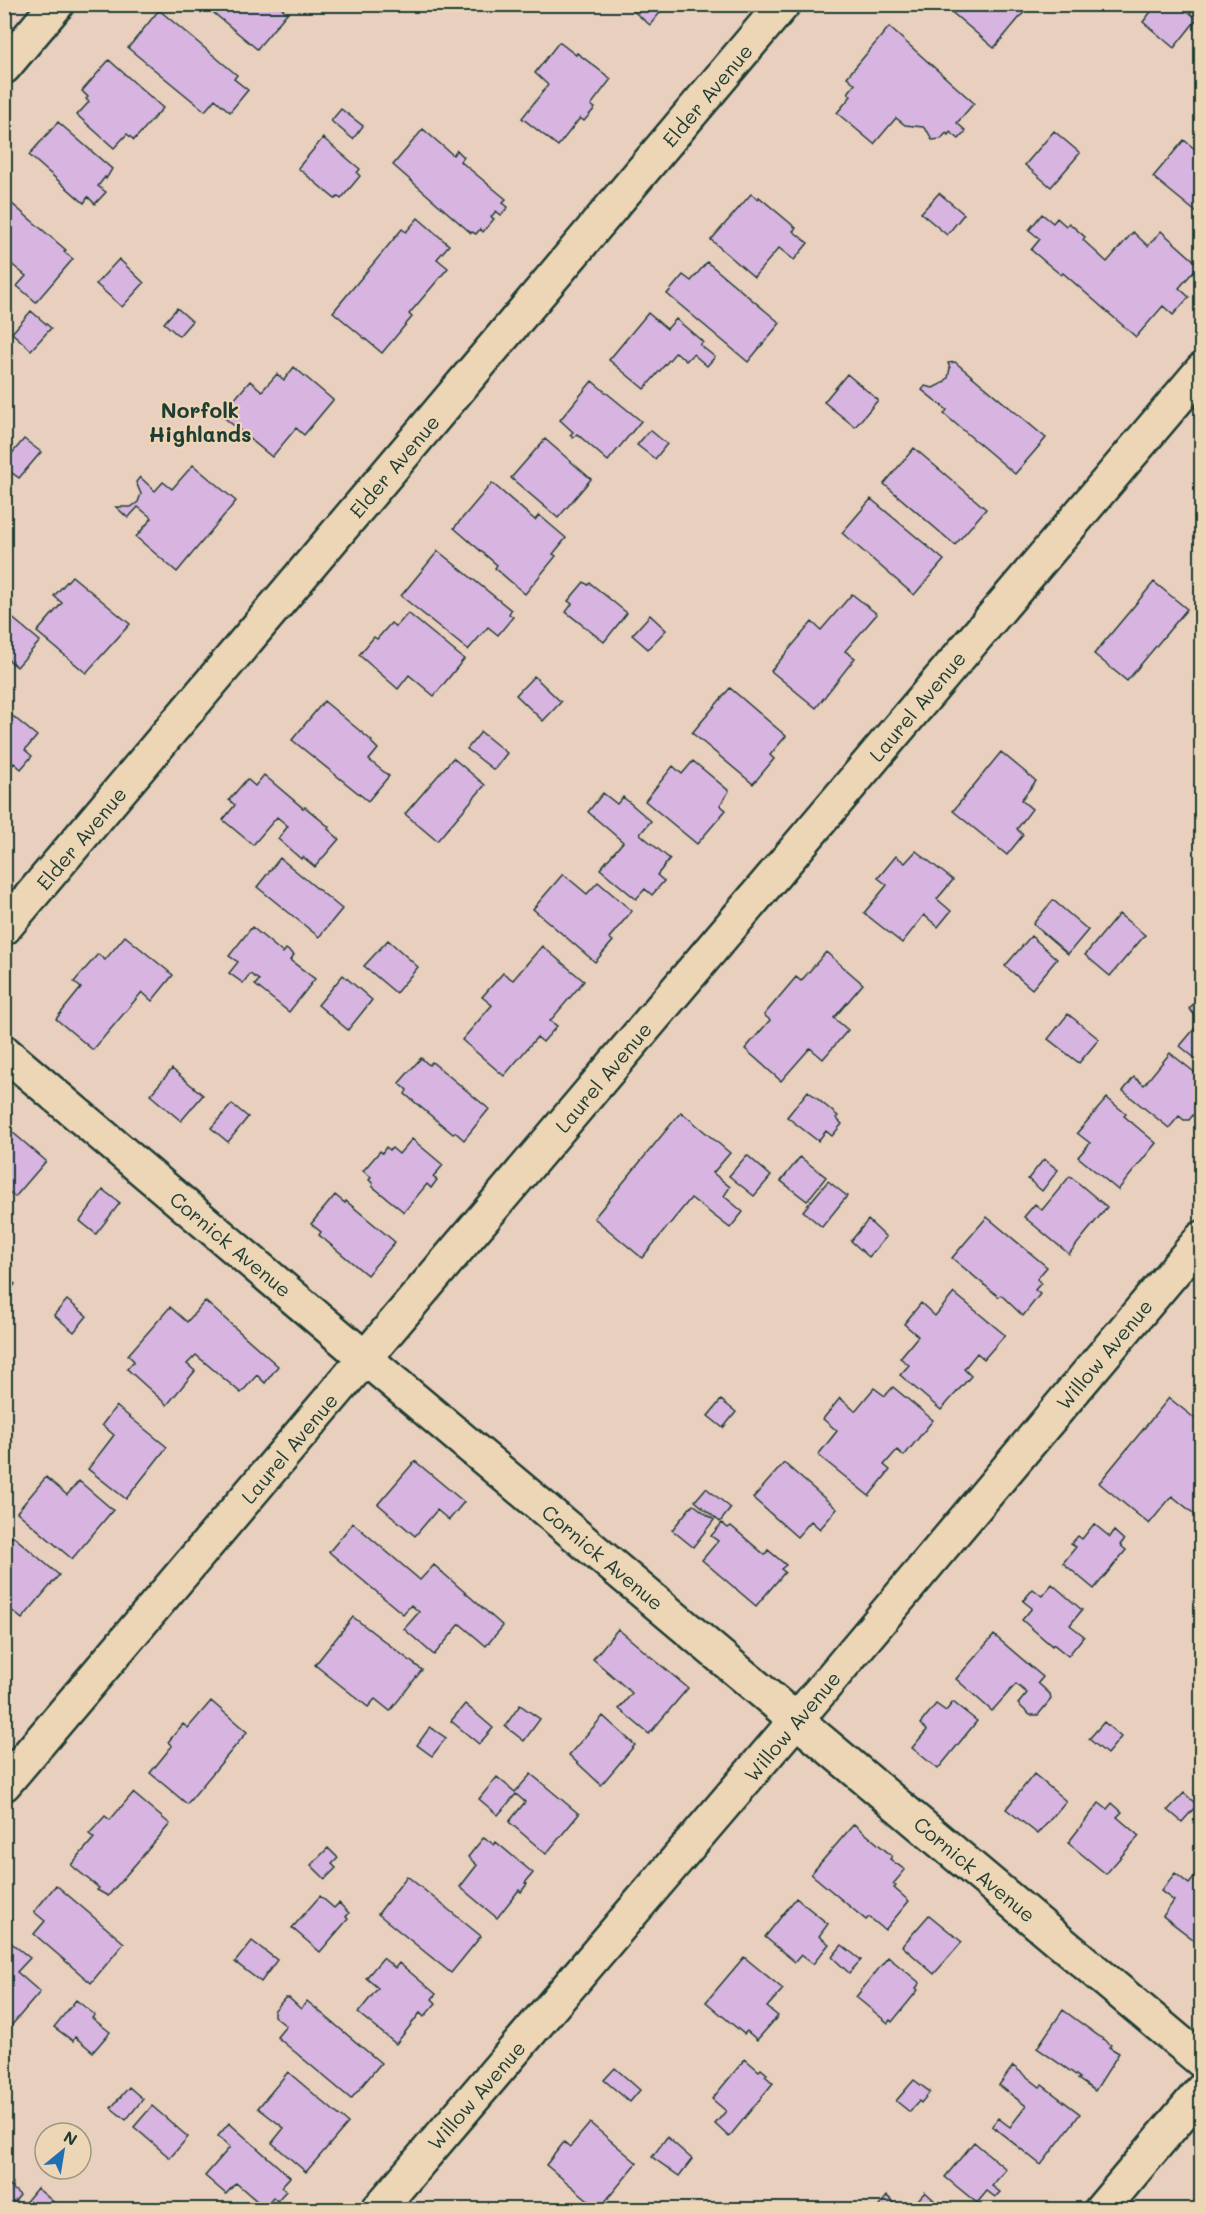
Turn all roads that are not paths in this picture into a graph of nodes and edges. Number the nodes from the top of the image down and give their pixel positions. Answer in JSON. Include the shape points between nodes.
{"nodes":[{"id":1,"x":57,"y":4,"type":"edge"},
{"id":2,"x":783,"y":4,"type":"edge"},
{"id":3,"x":4,"y":67,"type":"edge"},
{"id":4,"x":1202,"y":370,"type":"edge"},
{"id":5,"x":4,"y":928,"type":"edge"},
{"id":6,"x":4,"y":1052,"type":"edge"},
{"id":7,"x":1202,"y":1238,"type":"edge"},
{"id":8,"x":365,"y":1358,"type":"junction"},
{"id":9,"x":797,"y":1719,"type":"junction"},
{"id":10,"x":4,"y":1784,"type":"edge"},
{"id":11,"x":1202,"y":2061,"type":"edge"},
{"id":12,"x":1202,"y":2090,"type":"edge"},
{"id":13,"x":378,"y":2210,"type":"edge"},
{"id":14,"x":1101,"y":2210,"type":"edge"}],
"edges":[{"from":1,"to":3,"type":"street"},
{"from":2,"to":5,"type":"street","name":"Elder Avenue"},
{"from":4,"to":8,"type":"street","name":"Laurel Avenue"},
{"from":6,"to":8,"type":"street","name":"Cornick Avenue"},
{"from":7,"to":9,"type":"street","name":"Willow Avenue"},
{"from":8,"to":9,"type":"street","name":"Cornick Avenue"},
{"from":8,"to":10,"type":"street","name":"Laurel Avenue"},
{"from":9,"to":11,"type":"street","name":"Cornick Avenue"},
{"from":9,"to":13,"type":"street","name":"Willow Avenue"},
{"from":12,"to":14,"type":"street"}]}
